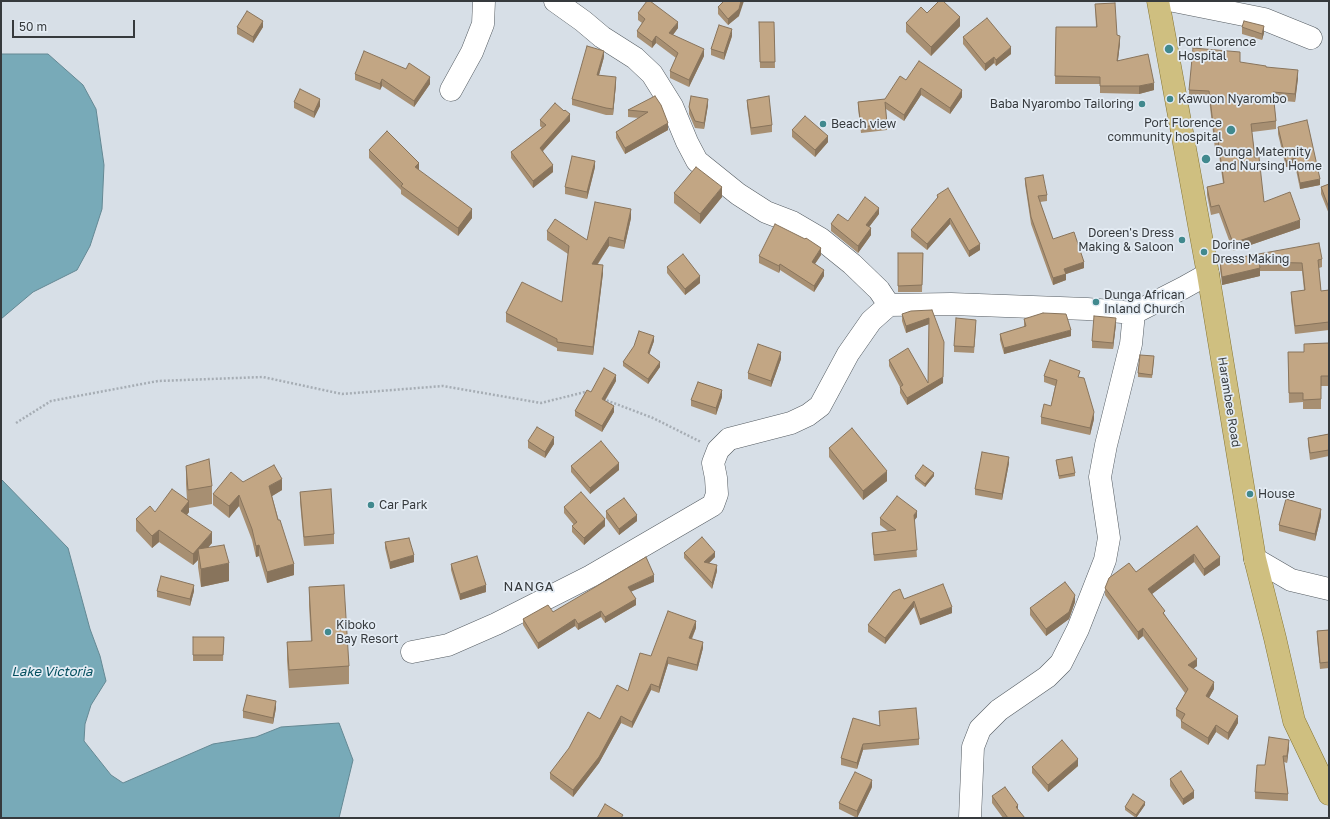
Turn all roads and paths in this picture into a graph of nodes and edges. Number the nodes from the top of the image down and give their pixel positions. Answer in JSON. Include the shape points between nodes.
{"nodes":[{"id":1,"x":484,"y":1,"type":"edge"},
{"id":2,"x":555,"y":1,"type":"edge"},
{"id":3,"x":1158,"y":1,"type":"edge"},
{"id":4,"x":1174,"y":1,"type":"edge"},
{"id":5,"x":1311,"y":38,"type":"dead end"},
{"id":6,"x":450,"y":90,"type":"dead end"},
{"id":7,"x":1208,"y":274,"type":"junction"},
{"id":8,"x":889,"y":305,"type":"junction"},
{"id":9,"x":1134,"y":313,"type":"junction"},
{"id":10,"x":592,"y":395,"type":"edge"},
{"id":11,"x":598,"y":397,"type":"edge"},
{"id":12,"x":16,"y":423,"type":"dead end"},
{"id":13,"x":718,"y":450,"type":"junction"},
{"id":14,"x":1255,"y":559,"type":"junction"},
{"id":15,"x":1329,"y":589,"type":"edge"},
{"id":16,"x":412,"y":652,"type":"dead end"},
{"id":17,"x":1329,"y":794,"type":"edge"},
{"id":18,"x":970,"y":818,"type":"edge"}],
"edges":[{"from":1,"to":6,"type":"street","via":[[483,24],[472,52]]},
{"from":2,"to":8,"type":"street","via":[[602,37],[635,58],[652,74],[672,106],[697,161],[738,194],[766,212],[792,222],[821,239],[879,290]]},
{"from":3,"to":7,"type":"main road","name":"Harambee Road"},
{"from":4,"to":5,"type":"street","via":[[1264,19]]},
{"from":7,"to":9,"type":"street"},
{"from":7,"to":14,"type":"main road","name":"Harambee Road"},
{"from":8,"to":9,"type":"street","via":[[951,304]]},
{"from":8,"to":13,"type":"street","via":[[871,321],[848,354],[820,406],[791,423],[729,439]]},
{"from":9,"to":18,"type":"street","via":[[1131,344],[1100,477],[1109,538],[1105,560],[1078,629],[1061,663],[1047,677],[999,710],[980,729],[974,747]]},
{"from":10,"to":12,"type":"path","via":[[585,392],[541,402],[443,386],[342,394],[263,377],[158,381],[52,401]]},
{"from":11,"to":13,"type":"path","via":[[653,418]]},
{"from":13,"to":16,"type":"street","via":[[713,463],[717,494],[713,505],[591,576],[496,624],[448,644]]},
{"from":14,"to":15,"type":"street","via":[[1292,580]]},
{"from":14,"to":17,"type":"main road","name":"Harambee Road","via":[[1294,721]]}]}
